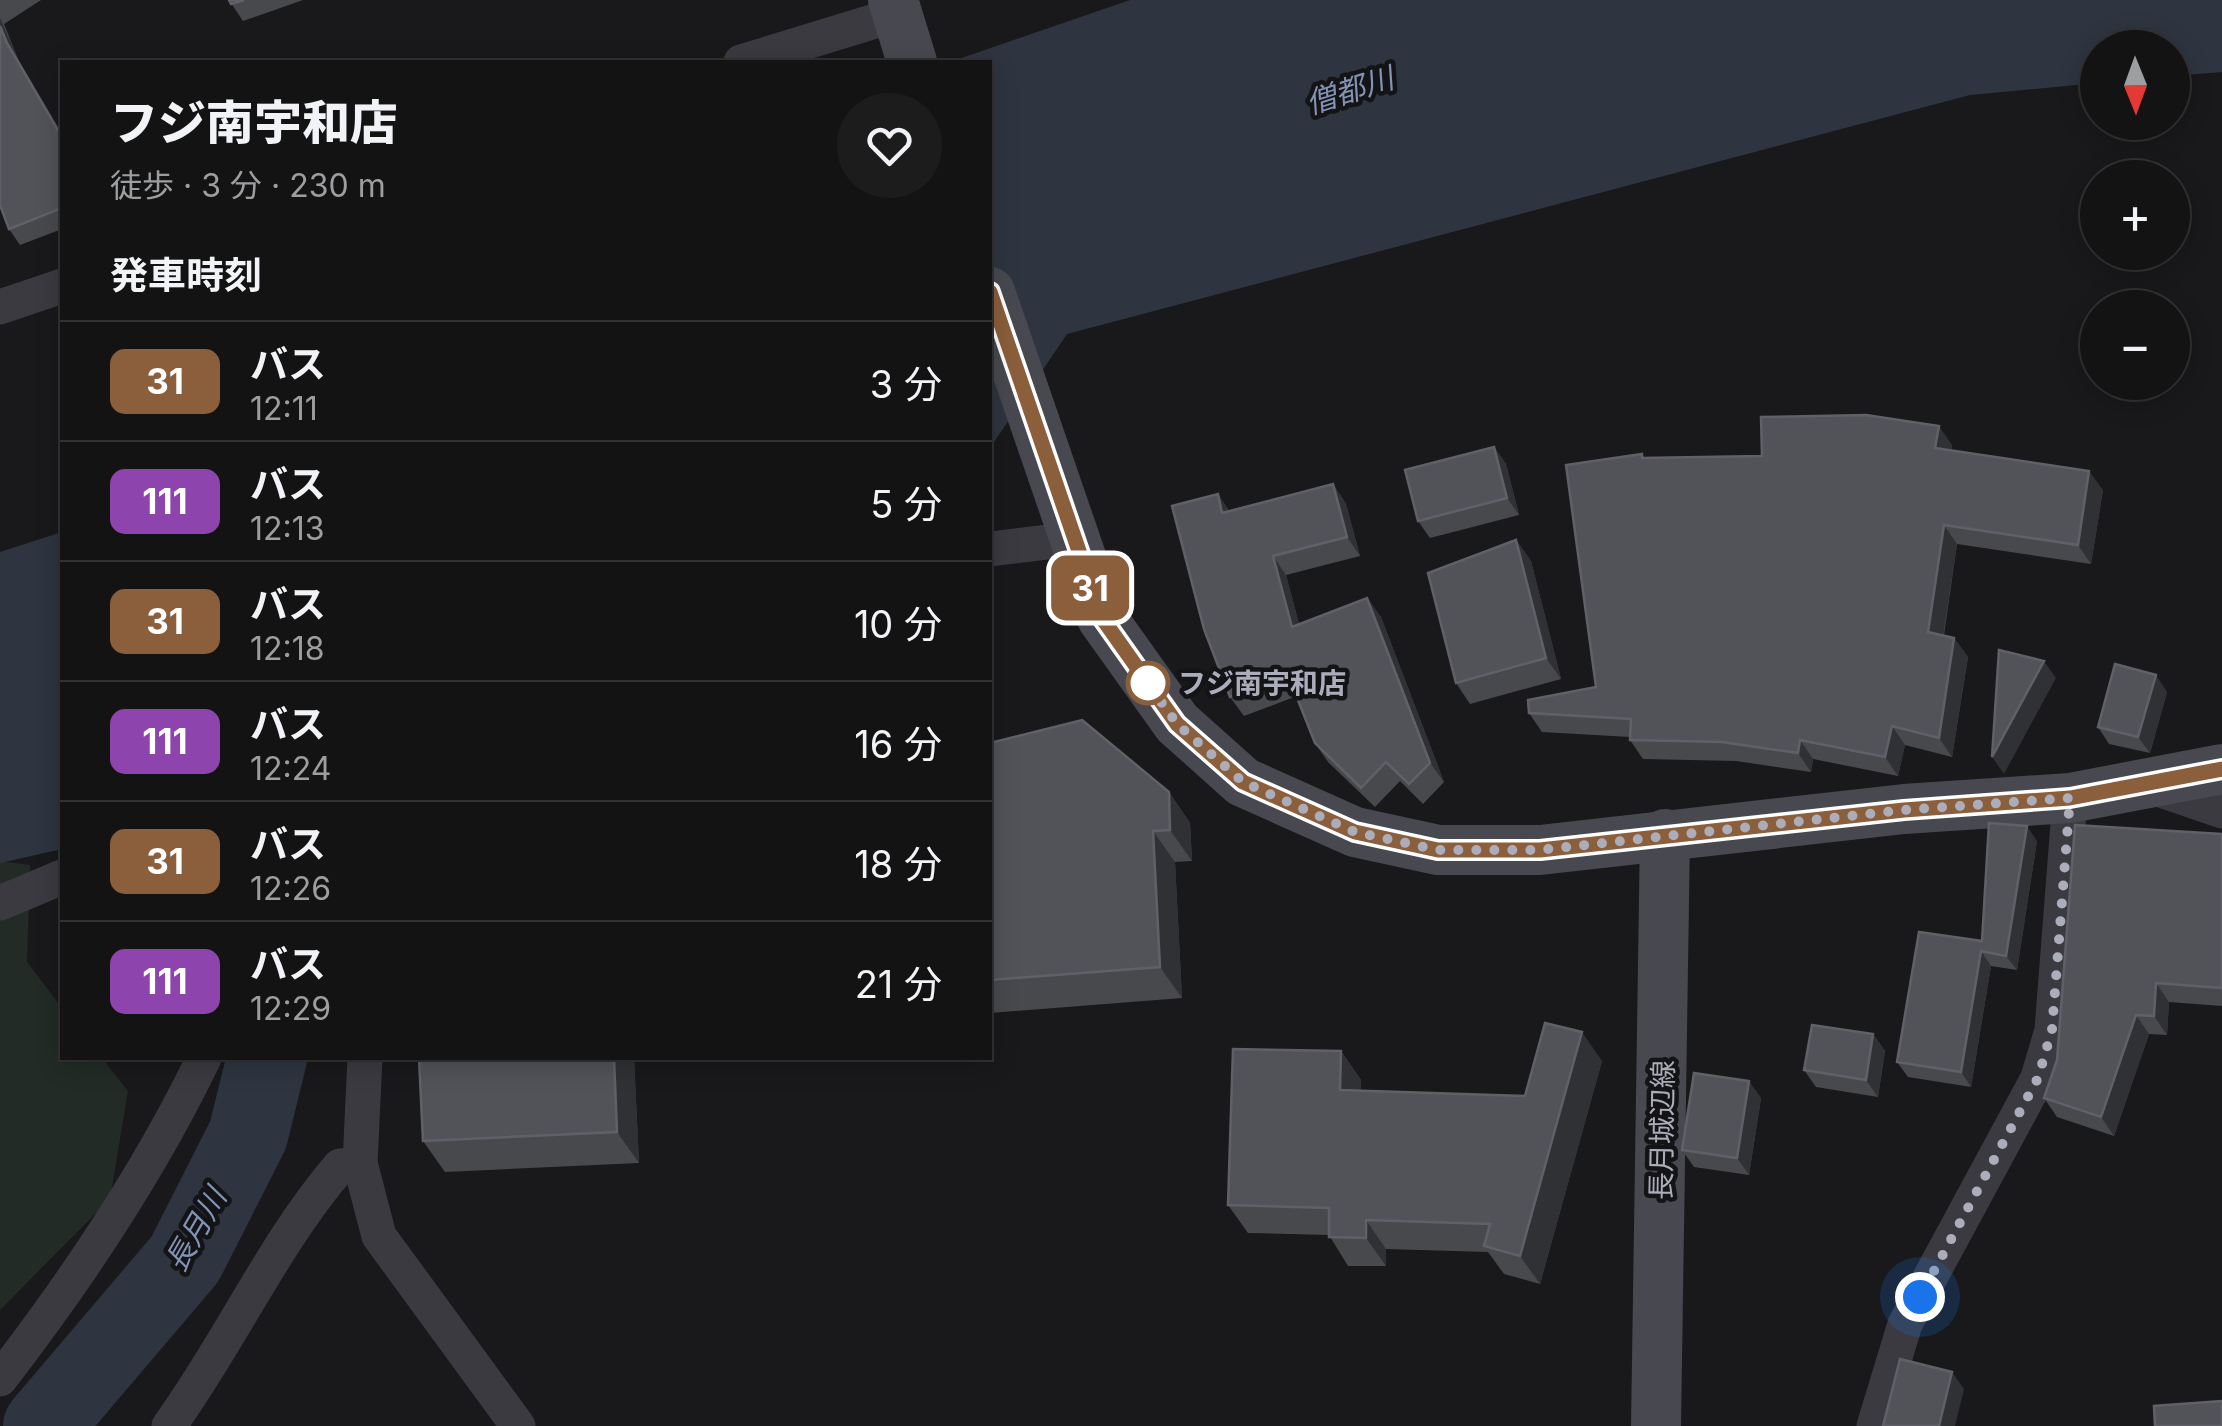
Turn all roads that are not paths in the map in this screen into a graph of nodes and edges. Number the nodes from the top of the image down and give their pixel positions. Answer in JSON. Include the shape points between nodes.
{"nodes":[{"id":1,"x":902,"y":29,"type":"edge"},
{"id":2,"x":752,"y":60,"type":"edge"},
{"id":3,"x":60,"y":287,"type":"edge"},
{"id":4,"x":992,"y":298,"type":"edge"},
{"id":5,"x":0,"y":307,"type":"edge"},
{"id":6,"x":1067,"y":521,"type":"junction"},
{"id":7,"x":992,"y":548,"type":"edge"},
{"id":8,"x":2222,"y":769,"type":"edge"},
{"id":9,"x":2143,"y":784,"type":"junction"},
{"id":10,"x":2070,"y":798,"type":"junction"},
{"id":11,"x":2222,"y":812,"type":"edge"},
{"id":12,"x":1665,"y":834,"type":"junction"},
{"id":13,"x":60,"y":878,"type":"edge"},
{"id":14,"x":0,"y":903,"type":"edge"},
{"id":15,"x":203,"y":1060,"type":"edge"},
{"id":16,"x":365,"y":1060,"type":"edge"},
{"id":17,"x":360,"y":1162,"type":"junction"},
{"id":18,"x":0,"y":1379,"type":"edge"},
{"id":19,"x":169,"y":1426,"type":"edge"},
{"id":20,"x":518,"y":1426,"type":"edge"},
{"id":21,"x":1656,"y":1426,"type":"edge"},
{"id":22,"x":1874,"y":1426,"type":"edge"}],
"edges":[{"from":1,"to":2,"type":"street"},
{"from":3,"to":5,"type":"street"},
{"from":4,"to":6,"type":"main road"},
{"from":6,"to":7,"type":"street"},
{"from":6,"to":12,"type":"main road","via":[[1102,618],[1177,724],[1243,782],[1355,832],[1438,850],[1540,850]]},
{"from":8,"to":9,"type":"main road"},
{"from":9,"to":10,"type":"main road"},
{"from":9,"to":11,"type":"street"},
{"from":10,"to":12,"type":"main road"},
{"from":10,"to":22,"type":"street","via":[[2052,1030],[2038,1078],[1905,1324]]},
{"from":12,"to":21,"type":"main road","name":"長月城辺線"},
{"from":13,"to":14,"type":"street"},
{"from":15,"to":18,"type":"street","via":[[166,1136],[56,1306]]},
{"from":16,"to":17,"type":"street"},
{"from":17,"to":19,"type":"street","via":[[340,1166],[314,1197]]},
{"from":17,"to":20,"type":"street","via":[[379,1236]]}]}
